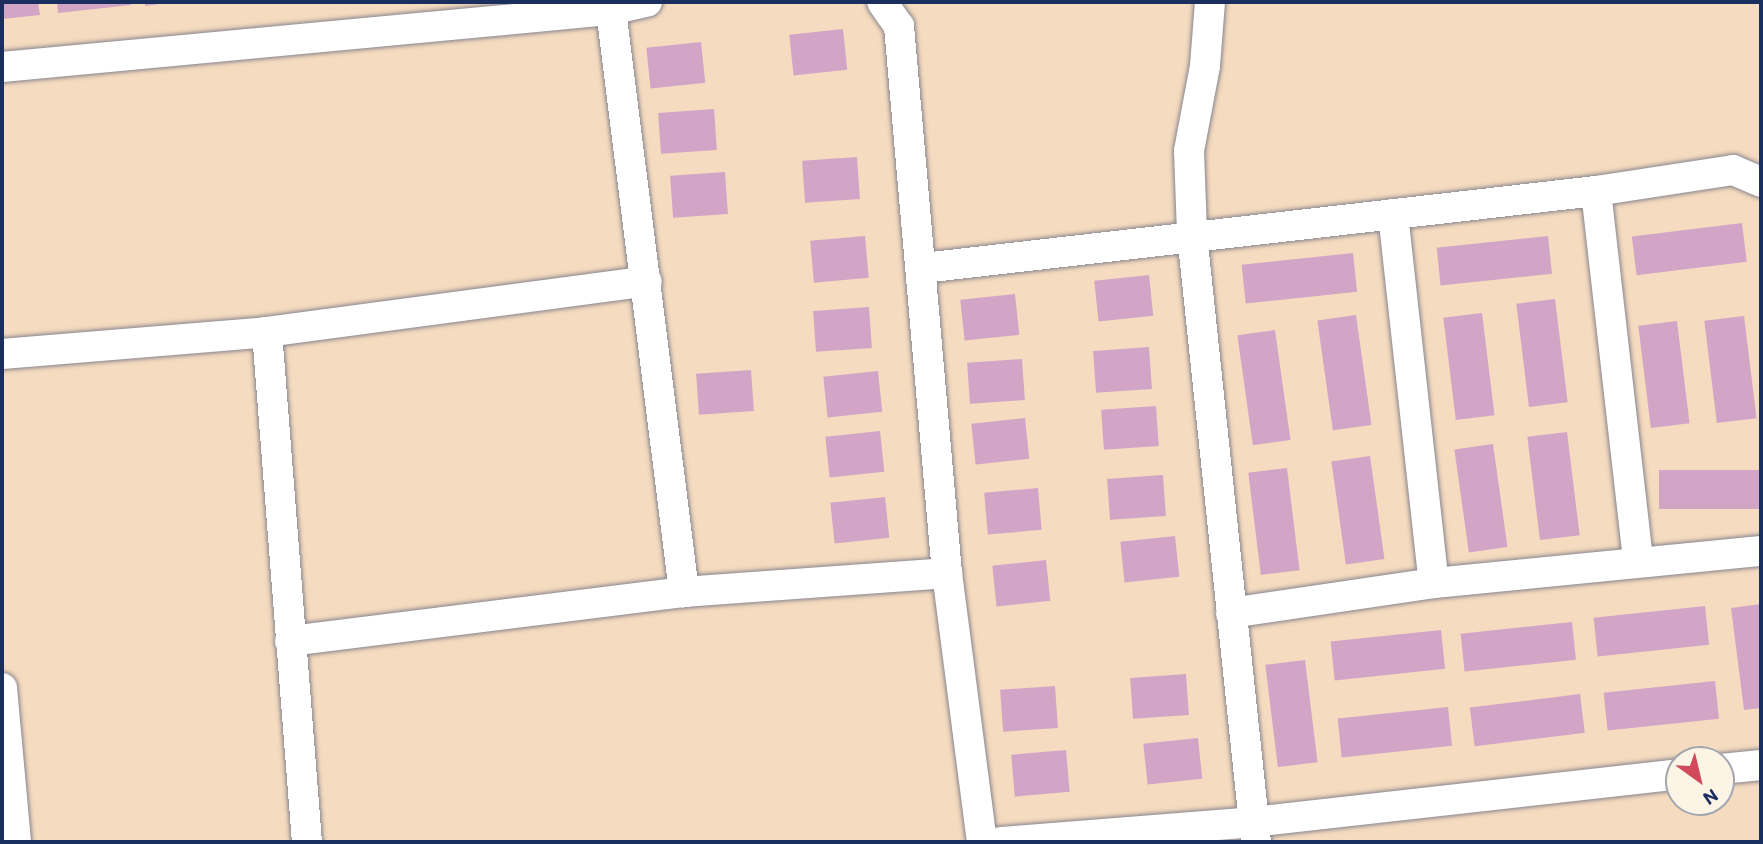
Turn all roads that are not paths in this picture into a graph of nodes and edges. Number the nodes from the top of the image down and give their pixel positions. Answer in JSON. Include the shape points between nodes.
{"nodes":[{"id":1,"x":646,"y":2,"type":"edge"},
{"id":2,"x":882,"y":2,"type":"edge"},
{"id":3,"x":1210,"y":2,"type":"edge"},
{"id":4,"x":611,"y":6,"type":"edge"},
{"id":5,"x":2,"y":67,"type":"edge"},
{"id":6,"x":1761,"y":182,"type":"edge"},
{"id":7,"x":1596,"y":191,"type":"junction"},
{"id":8,"x":1393,"y":214,"type":"junction"},
{"id":9,"x":1192,"y":234,"type":"junction"},
{"id":10,"x":923,"y":268,"type":"junction"},
{"id":11,"x":647,"y":281,"type":"junction"},
{"id":12,"x":267,"y":332,"type":"junction"},
{"id":13,"x":2,"y":354,"type":"edge"},
{"id":14,"x":1761,"y":551,"type":"edge"},
{"id":15,"x":1637,"y":561,"type":"junction"},
{"id":16,"x":947,"y":573,"type":"junction"},
{"id":17,"x":1434,"y":583,"type":"junction"},
{"id":18,"x":684,"y":592,"type":"junction"},
{"id":19,"x":1231,"y":613,"type":"junction"},
{"id":20,"x":290,"y":641,"type":"junction"},
{"id":21,"x":2,"y":688,"type":"edge"},
{"id":22,"x":1761,"y":765,"type":"edge"},
{"id":23,"x":1735,"y":768,"type":"edge"},
{"id":24,"x":1665,"y":776,"type":"edge"},
{"id":25,"x":1254,"y":832,"type":"edge"},
{"id":26,"x":16,"y":842,"type":"edge"},
{"id":27,"x":307,"y":842,"type":"edge"},
{"id":28,"x":982,"y":842,"type":"edge"},
{"id":29,"x":1001,"y":842,"type":"edge"}],
"edges":[{"from":1,"to":4,"type":"street"},
{"from":2,"to":10,"type":"street","via":[[899,26]]},
{"from":3,"to":9,"type":"street","via":[[1206,66],[1189,151]]},
{"from":4,"to":5,"type":"street"},
{"from":4,"to":11,"type":"street"},
{"from":6,"to":7,"type":"street","via":[[1733,170]]},
{"from":7,"to":8,"type":"street"},
{"from":7,"to":15,"type":"street"},
{"from":8,"to":9,"type":"street"},
{"from":8,"to":17,"type":"street"},
{"from":9,"to":10,"type":"street"},
{"from":9,"to":19,"type":"street"},
{"from":10,"to":16,"type":"street"},
{"from":11,"to":12,"type":"street"},
{"from":11,"to":18,"type":"street"},
{"from":12,"to":13,"type":"street"},
{"from":12,"to":20,"type":"street"},
{"from":14,"to":15,"type":"street"},
{"from":15,"to":17,"type":"street"},
{"from":16,"to":18,"type":"street"},
{"from":16,"to":28,"type":"street"},
{"from":17,"to":19,"type":"street"},
{"from":18,"to":20,"type":"street"},
{"from":19,"to":25,"type":"street"},
{"from":20,"to":27,"type":"street"},
{"from":21,"to":26,"type":"street"},
{"from":22,"to":23,"type":"street"},
{"from":24,"to":25,"type":"street"},
{"from":25,"to":29,"type":"street"}]}
